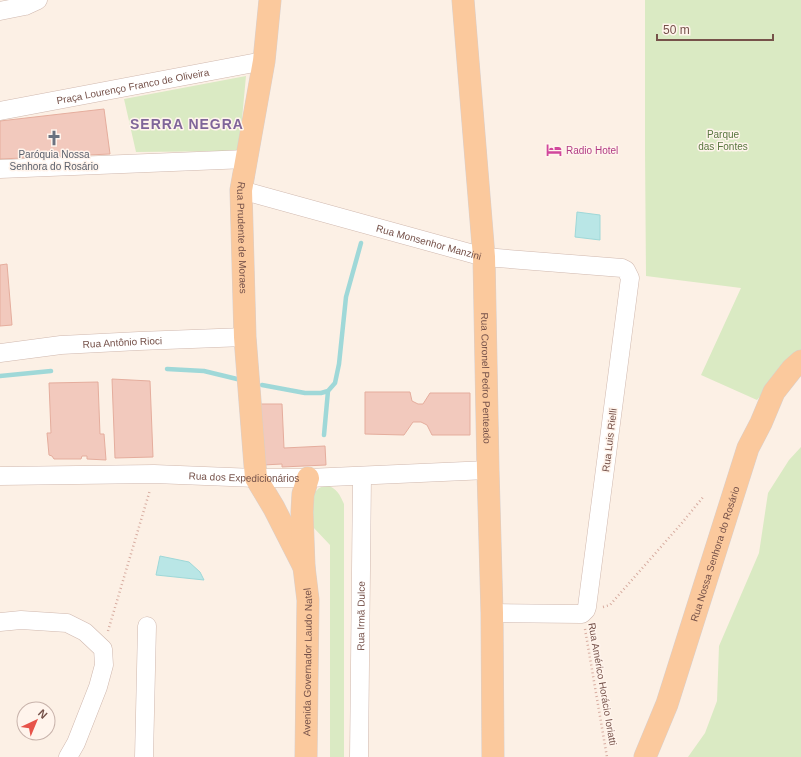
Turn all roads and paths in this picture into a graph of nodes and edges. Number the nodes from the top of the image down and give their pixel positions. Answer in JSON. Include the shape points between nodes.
{"nodes":[{"id":1,"x":38,"y":0,"type":"edge"},
{"id":2,"x":270,"y":0,"type":"edge"},
{"id":3,"x":463,"y":0,"type":"edge"},
{"id":4,"x":0,"y":11,"type":"edge"},
{"id":5,"x":264,"y":61,"type":"junction"},
{"id":6,"x":0,"y":111,"type":"edge"},
{"id":7,"x":247,"y":159,"type":"junction"},
{"id":8,"x":0,"y":170,"type":"edge"},
{"id":9,"x":241,"y":190,"type":"junction"},
{"id":10,"x":484,"y":257,"type":"junction"},
{"id":11,"x":622,"y":268,"type":"joint"},
{"id":12,"x":245,"y":337,"type":"junction"},
{"id":13,"x":0,"y":353,"type":"edge"},
{"id":14,"x":801,"y":361,"type":"edge"},
{"id":15,"x":488,"y":470,"type":"junction"},
{"id":16,"x":154,"y":474,"type":"junction"},
{"id":17,"x":0,"y":476,"type":"edge"},
{"id":18,"x":362,"y":476,"type":"junction"},
{"id":19,"x":256,"y":478,"type":"junction"},
{"id":20,"x":308,"y":478,"type":"junction"},
{"id":21,"x":704,"y":496,"type":"dead end"},
{"id":22,"x":304,"y":568,"type":"junction"},
{"id":23,"x":492,"y":613,"type":"junction"},
{"id":24,"x":582,"y":614,"type":"junction"},
{"id":25,"x":0,"y":622,"type":"edge"},
{"id":26,"x":147,"y":626,"type":"dead end"},
{"id":27,"x":102,"y":649,"type":"junction"},
{"id":28,"x":68,"y":757,"type":"edge"},
{"id":29,"x":144,"y":757,"type":"edge"},
{"id":30,"x":306,"y":757,"type":"edge"},
{"id":31,"x":359,"y":757,"type":"edge"},
{"id":32,"x":493,"y":757,"type":"edge"},
{"id":33,"x":607,"y":757,"type":"edge"},
{"id":34,"x":645,"y":757,"type":"edge"}],
"edges":[{"from":1,"to":4,"type":"street","via":[[25,6]]},
{"from":2,"to":5,"type":"main road","name":"Rua Prudente de Moraes"},
{"from":3,"to":10,"type":"main road","name":"Rua Coronel Pedro Penteado"},
{"from":5,"to":6,"type":"street","name":"Praça Lourenço Franco de Oliveira"},
{"from":5,"to":7,"type":"main road","name":"Rua Prudente de Moraes"},
{"from":7,"to":8,"type":"street"},
{"from":7,"to":9,"type":"main road","name":"Rua Prudente de Moraes"},
{"from":9,"to":10,"type":"street","name":"Rua Monsenhor Manzini"},
{"from":9,"to":12,"type":"main road","name":"Rua Prudente de Moraes"},
{"from":10,"to":11,"type":"street","name":"Rua Monsenhor Manzini"},
{"from":10,"to":15,"type":"main road","name":"Rua Coronel Pedro Penteado"},
{"from":11,"to":24,"type":"street","name":"Rua Luis Rielli","via":[[630,278],[588,604]]},
{"from":12,"to":13,"type":"street","name":"Rua Antônio Rioci","via":[[61,345]]},
{"from":12,"to":19,"type":"main road","name":"Rua Prudente de Moraes"},
{"from":14,"to":34,"type":"main road","name":"Rua Nossa Senhora do Rosário","via":[[774,392],[748,448],[667,704]]},
{"from":15,"to":18,"type":"street","name":"Rua dos Expedicionários"},
{"from":15,"to":23,"type":"main road","name":"Rua Coronel Pedro Penteado"},
{"from":16,"to":17,"type":"street","name":"Rua dos Expedicionários"},
{"from":16,"to":19,"type":"street","name":"Rua dos Expedicionários"},
{"from":16,"to":27,"type":"path"},
{"from":18,"to":20,"type":"street","name":"Rua dos Expedicionários"},
{"from":18,"to":31,"type":"street","name":"Rua Irmã Dulce"},
{"from":19,"to":20,"type":"street","name":"Rua dos Expedicionários"},
{"from":19,"to":22,"type":"main road","name":"Avenida Governador Laudo Natel"},
{"from":20,"to":22,"type":"main road","name":"Avenida Governador Laudo Natel","via":[[302,512]]},
{"from":21,"to":24,"type":"path","via":[[610,605]]},
{"from":22,"to":30,"type":"main road","name":"Avenida Governador Laudo Natel","via":[[308,600]]},
{"from":23,"to":24,"type":"street"},
{"from":23,"to":32,"type":"main road","name":"Rua Coronel Pedro Penteado"},
{"from":24,"to":33,"type":"path","name":"Rua Américo Horácio Ioriatti"},
{"from":25,"to":27,"type":"street","via":[[21,620],[67,624],[85,632]]},
{"from":26,"to":29,"type":"street"},
{"from":27,"to":28,"type":"street","via":[[104,665],[98,687]]}]}
